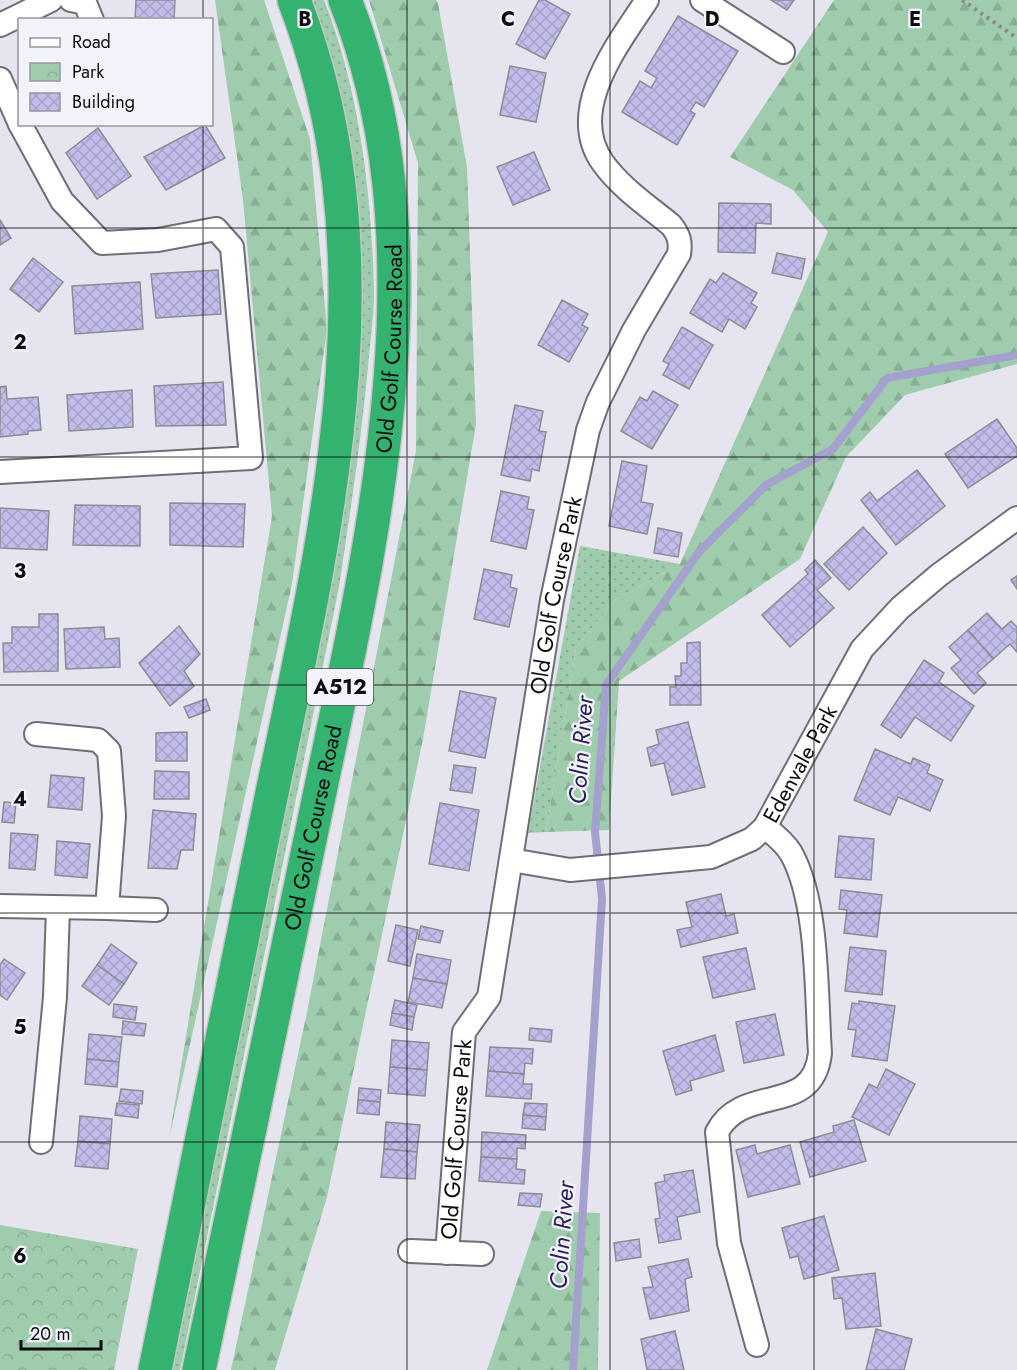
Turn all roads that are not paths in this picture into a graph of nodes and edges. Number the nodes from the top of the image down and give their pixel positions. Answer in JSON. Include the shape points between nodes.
{"nodes":[{"id":1,"x":51,"y":0,"type":"edge"},
{"id":2,"x":71,"y":0,"type":"edge"},
{"id":3,"x":294,"y":0,"type":"edge"},
{"id":4,"x":345,"y":0,"type":"edge"},
{"id":5,"x":647,"y":0,"type":"edge"},
{"id":6,"x":702,"y":0,"type":"edge"},
{"id":7,"x":92,"y":18,"type":"edge"},
{"id":8,"x":0,"y":25,"type":"edge"},
{"id":9,"x":783,"y":52,"type":"dead end"},
{"id":10,"x":0,"y":79,"type":"edge"},
{"id":11,"x":18,"y":120,"type":"edge"},
{"id":12,"x":21,"y":126,"type":"edge"},
{"id":13,"x":0,"y":472,"type":"edge"},
{"id":14,"x":1017,"y":518,"type":"edge"},
{"id":15,"x":36,"y":734,"type":"dead end"},
{"id":16,"x":765,"y":827,"type":"junction"},
{"id":17,"x":511,"y":860,"type":"junction"},
{"id":18,"x":0,"y":906,"type":"edge"},
{"id":19,"x":58,"y":908,"type":"junction"},
{"id":20,"x":107,"y":908,"type":"junction"},
{"id":21,"x":156,"y":910,"type":"dead end"},
{"id":22,"x":41,"y":1142,"type":"dead end"},
{"id":23,"x":411,"y":1251,"type":"dead end"},
{"id":24,"x":447,"y":1253,"type":"junction"},
{"id":25,"x":482,"y":1254,"type":"dead end"},
{"id":26,"x":757,"y":1345,"type":"dead end"},
{"id":27,"x":155,"y":1370,"type":"edge"},
{"id":28,"x":199,"y":1370,"type":"edge"}],
"edges":[{"from":1,"to":8,"type":"street"},
{"from":2,"to":7,"type":"street","via":[[85,3]]},
{"from":3,"to":27,"type":"highway","name":"Old Golf Course Road","number":"A512","via":[[326,100],[338,161],[346,315],[342,405],[291,697]]},
{"from":4,"to":28,"type":"highway","name":"Old Golf Course Road","number":"A512","via":[[373,89],[386,153],[393,222],[394,316],[388,411],[372,522],[334,721]]},
{"from":5,"to":17,"type":"street","name":"Old Golf Course Park","via":[[607,62],[594,98],[591,126],[602,161],[615,178],[671,225],[681,244],[603,392],[588,430],[552,600]]},
{"from":6,"to":9,"type":"street"},
{"from":10,"to":11,"type":"street"},
{"from":12,"to":13,"type":"street","via":[[62,201],[102,243],[158,240],[216,229],[232,248],[251,459]]},
{"from":14,"to":16,"type":"street","name":"Edenvale Park","via":[[915,595],[862,649]]},
{"from":15,"to":20,"type":"street","via":[[98,740],[109,751],[114,816]]},
{"from":16,"to":17,"type":"street","name":"Edenvale Park","via":[[752,839],[711,857],[561,869]]},
{"from":16,"to":26,"type":"street","via":[[790,852],[803,882],[810,915],[820,1053],[812,1081],[793,1093],[730,1113],[717,1132],[729,1243]]},
{"from":17,"to":24,"type":"street","name":"Old Golf Course Park","via":[[489,997],[464,1032]]},
{"from":18,"to":19,"type":"street"},
{"from":19,"to":20,"type":"street"},
{"from":19,"to":22,"type":"street","via":[[55,997]]},
{"from":20,"to":21,"type":"street"},
{"from":23,"to":24,"type":"street","name":"Old Golf Course Park"},
{"from":24,"to":25,"type":"street","name":"Old Golf Course Park"}]}
